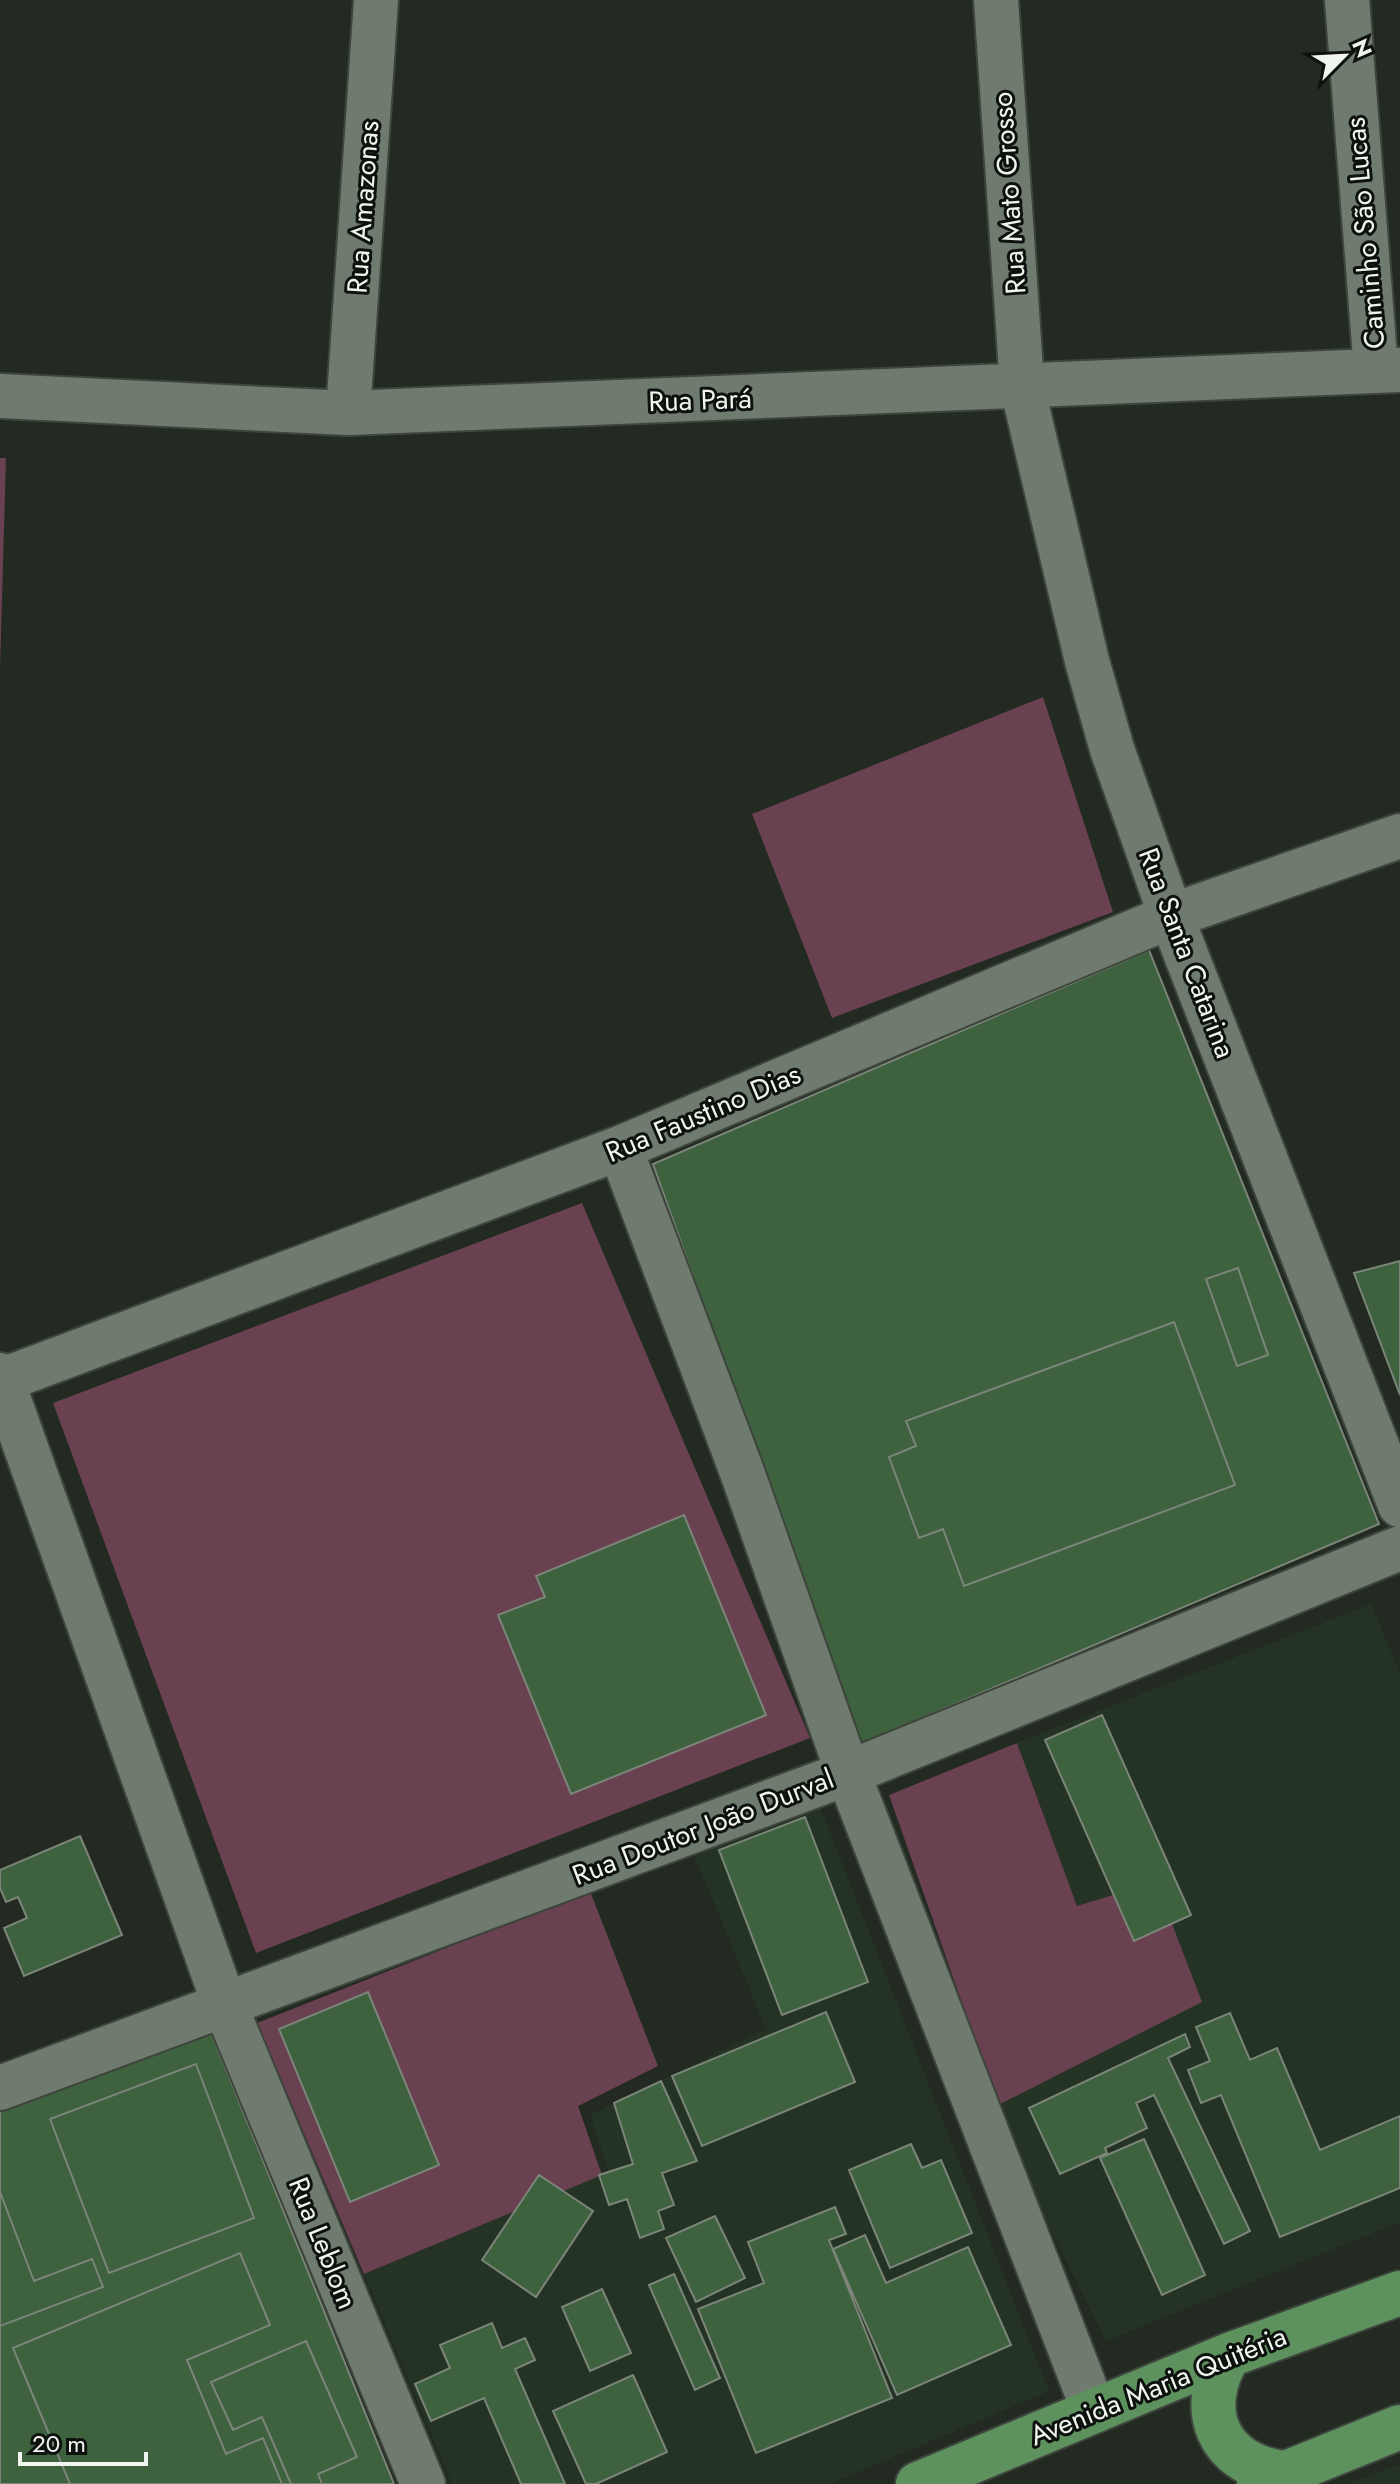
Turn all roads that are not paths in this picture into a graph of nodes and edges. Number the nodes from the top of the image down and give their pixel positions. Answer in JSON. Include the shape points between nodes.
{"nodes":[{"id":1,"x":376,"y":0,"type":"edge"},
{"id":2,"x":996,"y":0,"type":"edge"},
{"id":3,"x":1347,"y":0,"type":"edge"},
{"id":4,"x":1388,"y":370,"type":"edge"},
{"id":5,"x":1022,"y":386,"type":"junction"},
{"id":6,"x":0,"y":396,"type":"edge"},
{"id":7,"x":348,"y":413,"type":"junction"},
{"id":8,"x":1400,"y":836,"type":"edge"},
{"id":9,"x":1171,"y":916,"type":"junction"},
{"id":10,"x":620,"y":1148,"type":"junction"},
{"id":11,"x":1,"y":1379,"type":"edge"},
{"id":12,"x":1400,"y":1505,"type":"edge"},
{"id":13,"x":1400,"y":1548,"type":"edge"},
{"id":14,"x":848,"y":1773,"type":"junction"},
{"id":15,"x":224,"y":2003,"type":"junction"},
{"id":16,"x":0,"y":2088,"type":"edge"},
{"id":17,"x":1400,"y":2293,"type":"edge"},
{"id":18,"x":1229,"y":2355,"type":"junction"},
{"id":19,"x":1094,"y":2411,"type":"junction"},
{"id":20,"x":1400,"y":2427,"type":"edge"},
{"id":21,"x":1272,"y":2479,"type":"edge"},
{"id":22,"x":423,"y":2484,"type":"edge"},
{"id":23,"x":918,"y":2484,"type":"edge"}],
"edges":[{"from":1,"to":7,"type":"street","name":"Rua Amazonas"},
{"from":2,"to":5,"type":"street","name":"Rua Mato Grosso"},
{"from":3,"to":4,"type":"street","name":"Caminho São Lucas"},
{"from":4,"to":5,"type":"street","name":"Rua Pará"},
{"from":5,"to":7,"type":"street","name":"Rua Pará"},
{"from":5,"to":9,"type":"street","name":"Rua Santa Catarina","via":[[1087,661]]},
{"from":6,"to":7,"type":"street","name":"Rua Pará"},
{"from":8,"to":9,"type":"street","name":"Rua Faustino Dias"},
{"from":9,"to":10,"type":"street","name":"Rua Faustino Dias"},
{"from":9,"to":12,"type":"street","name":"Rua Santa Catarina"},
{"from":10,"to":11,"type":"street","name":"Rua Faustino Dias"},
{"from":10,"to":14,"type":"street"},
{"from":11,"to":15,"type":"street","name":"Rua Leblom"},
{"from":13,"to":14,"type":"street","name":"Rua Doutor João Durval"},
{"from":14,"to":15,"type":"street","name":"Rua Doutor João Durval"},
{"from":14,"to":19,"type":"street"},
{"from":15,"to":16,"type":"street","name":"Rua Doutor João Durval"},
{"from":15,"to":22,"type":"street","name":"Rua Leblom"},
{"from":17,"to":18,"type":"main road","name":"Avenida Maria Quitéria"},
{"from":18,"to":19,"type":"main road","name":"Avenida Maria Quitéria"},
{"from":18,"to":21,"type":"main road","via":[[1212,2394],[1219,2432],[1233,2452]]},
{"from":19,"to":23,"type":"main road","name":"Avenida Maria Quitéria"},
{"from":20,"to":21,"type":"main road"}]}
